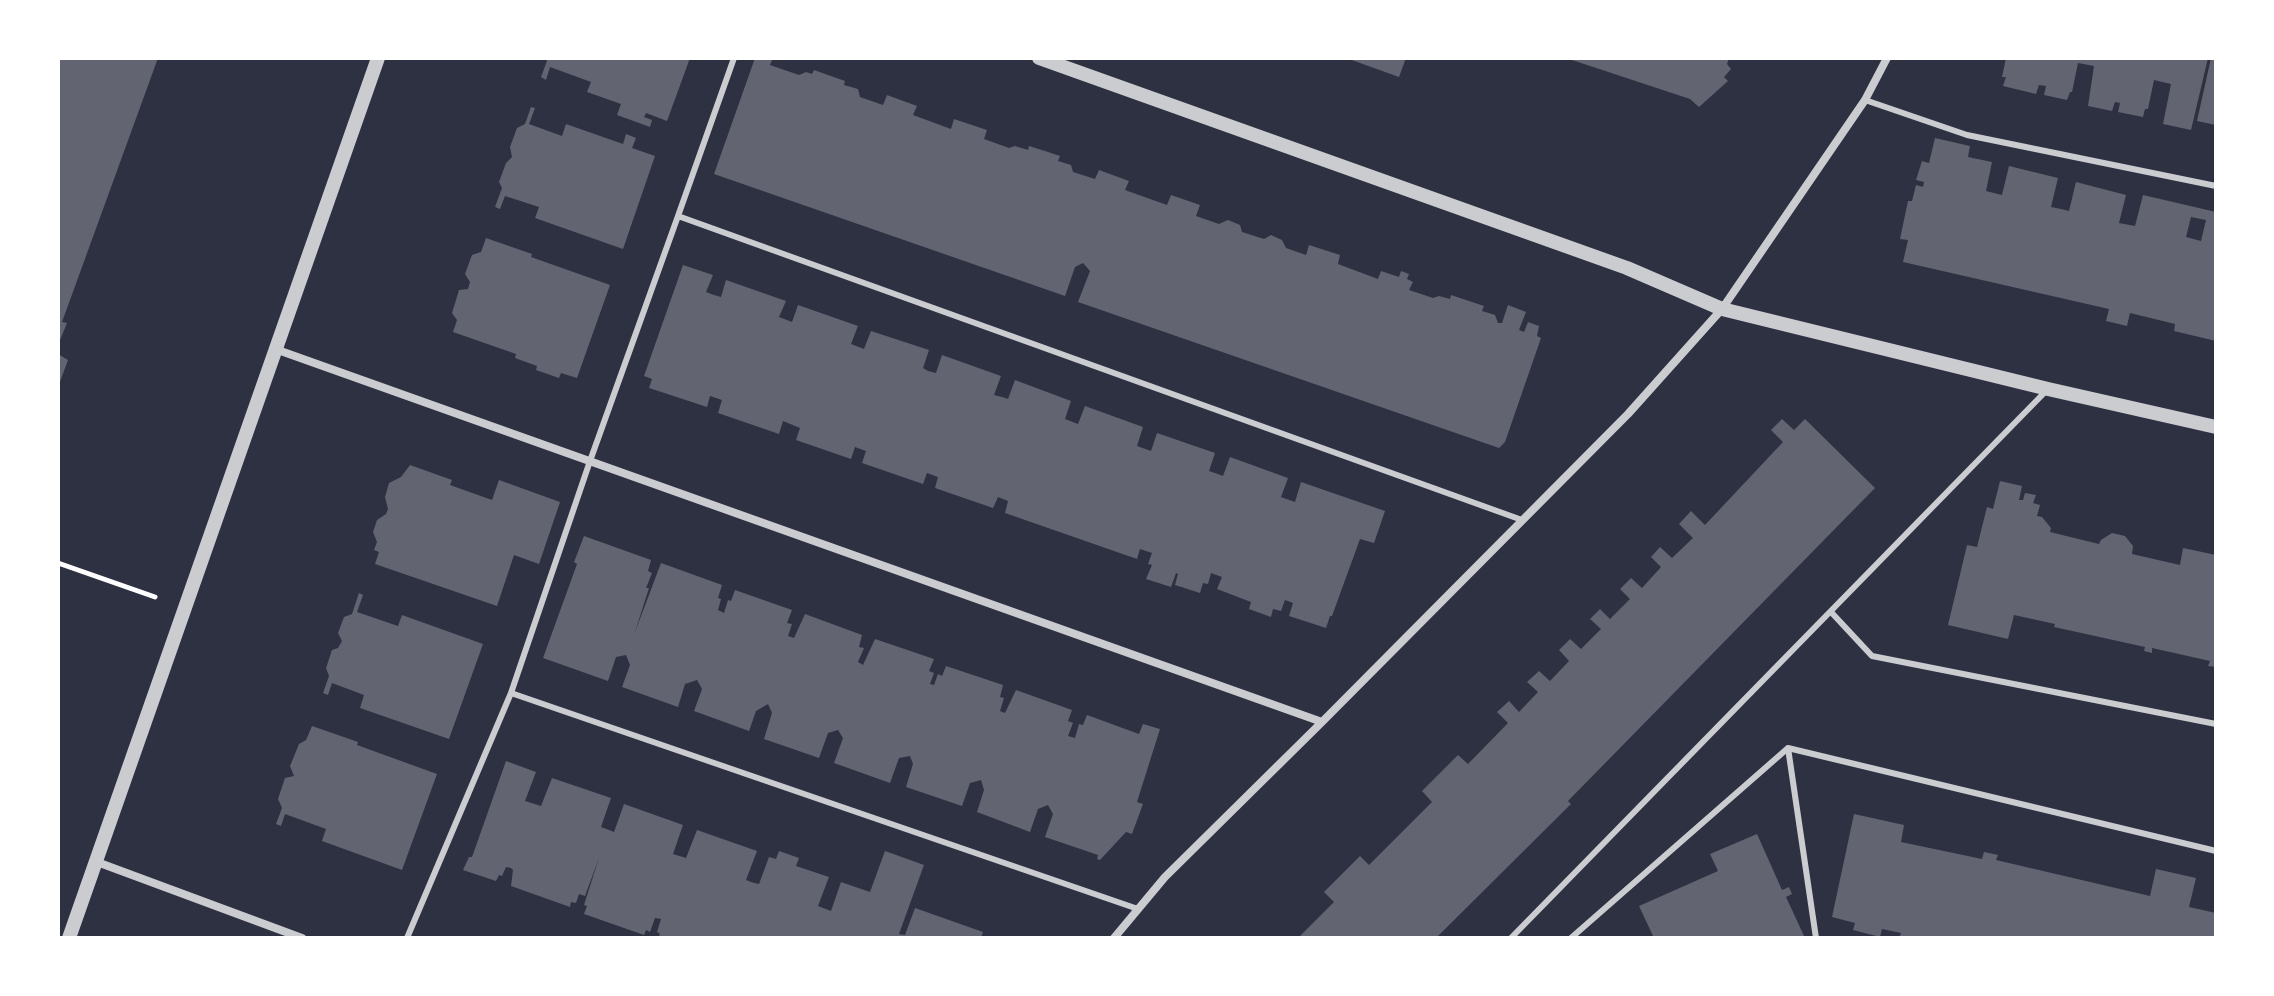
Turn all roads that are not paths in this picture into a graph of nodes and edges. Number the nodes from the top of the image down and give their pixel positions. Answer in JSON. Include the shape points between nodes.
{"nodes":[{"id":1,"x":378,"y":58,"type":"edge"},
{"id":2,"x":734,"y":58,"type":"edge"},
{"id":3,"x":1039,"y":58,"type":"edge"},
{"id":4,"x":1887,"y":58,"type":"edge"},
{"id":5,"x":1865,"y":100,"type":"junction"},
{"id":6,"x":2216,"y":186,"type":"edge"},
{"id":7,"x":678,"y":216,"type":"junction"},
{"id":8,"x":1722,"y":309,"type":"junction"},
{"id":9,"x":274,"y":349,"type":"junction"},
{"id":10,"x":2048,"y":389,"type":"junction"},
{"id":11,"x":2216,"y":427,"type":"edge"},
{"id":12,"x":590,"y":461,"type":"junction"},
{"id":13,"x":1522,"y":520,"type":"junction"},
{"id":14,"x":1831,"y":612,"type":"junction"},
{"id":15,"x":511,"y":693,"type":"junction"},
{"id":16,"x":1322,"y":722,"type":"junction"},
{"id":17,"x":2216,"y":724,"type":"edge"},
{"id":18,"x":1788,"y":748,"type":"junction"},
{"id":19,"x":2216,"y":851,"type":"edge"},
{"id":20,"x":97,"y":862,"type":"junction"},
{"id":21,"x":1138,"y":909,"type":"junction"},
{"id":22,"x":69,"y":938,"type":"edge"},
{"id":23,"x":302,"y":938,"type":"edge"},
{"id":24,"x":407,"y":938,"type":"edge"},
{"id":25,"x":1114,"y":938,"type":"edge"},
{"id":26,"x":1511,"y":938,"type":"edge"},
{"id":27,"x":1571,"y":938,"type":"edge"},
{"id":28,"x":1816,"y":938,"type":"edge"}],
"edges":[{"from":1,"to":9,"type":"street"},
{"from":2,"to":7,"type":"lane"},
{"from":3,"to":8,"type":"street","via":[[1627,268]]},
{"from":4,"to":5,"type":"street"},
{"from":5,"to":6,"type":"lane","via":[[1967,135]]},
{"from":5,"to":8,"type":"street"},
{"from":7,"to":12,"type":"lane"},
{"from":7,"to":13,"type":"lane"},
{"from":8,"to":10,"type":"street"},
{"from":8,"to":13,"type":"street","via":[[1628,414]]},
{"from":9,"to":12,"type":"street"},
{"from":9,"to":20,"type":"street"},
{"from":10,"to":11,"type":"street"},
{"from":10,"to":14,"type":"lane"},
{"from":12,"to":15,"type":"lane"},
{"from":12,"to":16,"type":"street"},
{"from":13,"to":16,"type":"street"},
{"from":14,"to":17,"type":"lane","via":[[1872,656]]},
{"from":14,"to":26,"type":"lane"},
{"from":15,"to":21,"type":"lane"},
{"from":15,"to":24,"type":"lane"},
{"from":16,"to":21,"type":"street"},
{"from":18,"to":19,"type":"lane"},
{"from":18,"to":27,"type":"lane"},
{"from":18,"to":28,"type":"lane"},
{"from":20,"to":22,"type":"street"},
{"from":20,"to":23,"type":"street"},
{"from":21,"to":25,"type":"street"}]}
